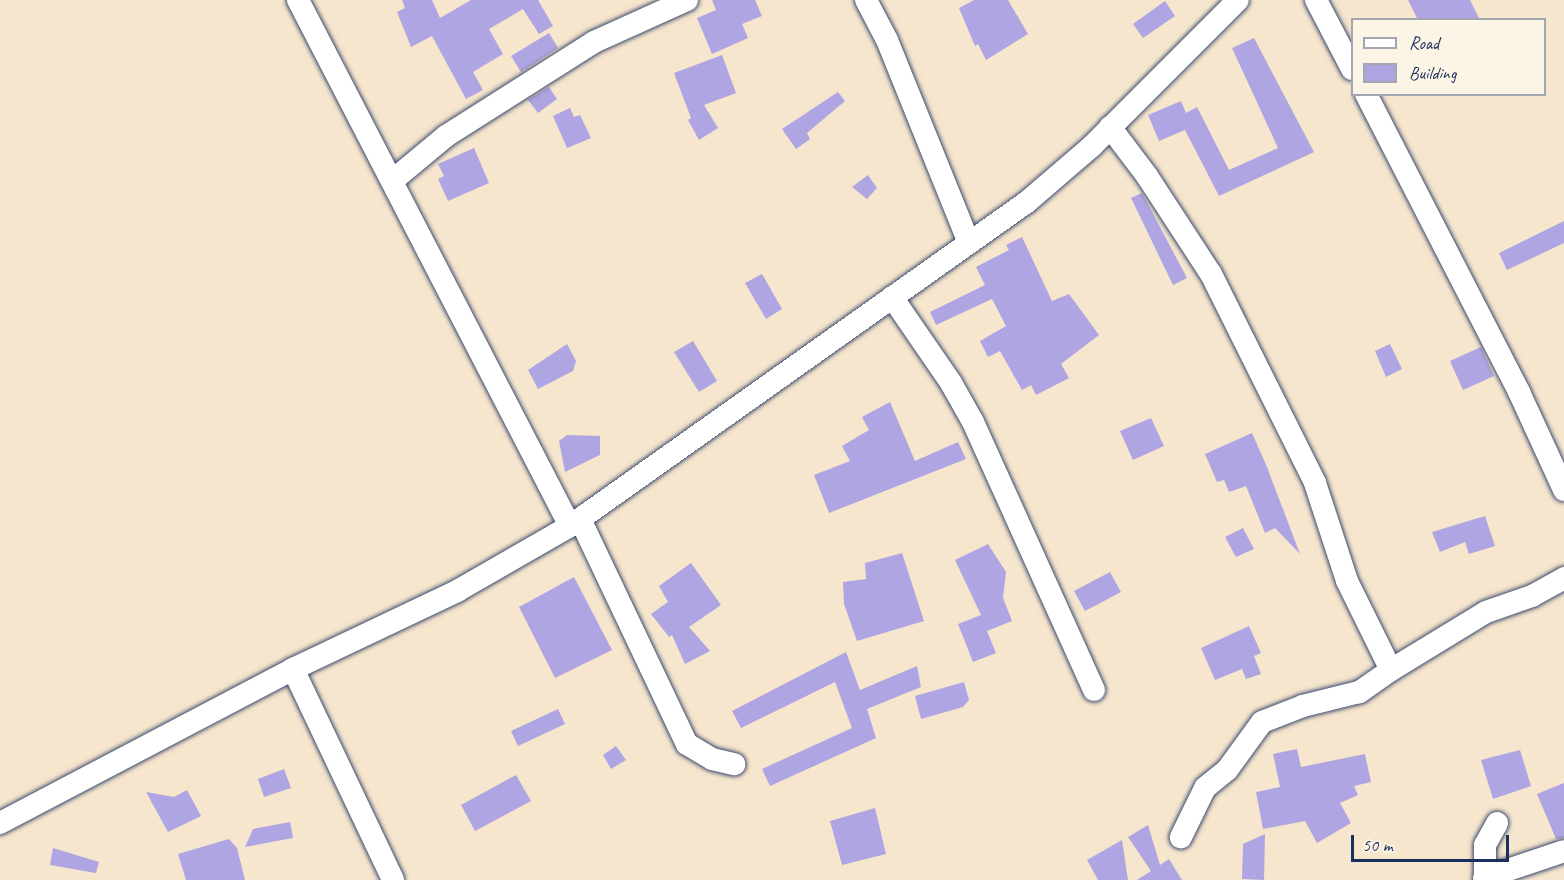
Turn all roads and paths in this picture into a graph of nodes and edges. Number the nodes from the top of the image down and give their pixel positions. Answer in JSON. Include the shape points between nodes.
{"nodes":[{"id":1,"x":298,"y":0,"type":"edge"},
{"id":2,"x":687,"y":0,"type":"edge"},
{"id":3,"x":866,"y":0,"type":"edge"},
{"id":4,"x":1238,"y":0,"type":"edge"},
{"id":5,"x":1316,"y":0,"type":"edge"},
{"id":6,"x":1351,"y":65,"type":"edge"},
{"id":7,"x":1367,"y":96,"type":"edge"},
{"id":8,"x":1110,"y":127,"type":"junction"},
{"id":9,"x":392,"y":181,"type":"junction"},
{"id":10,"x":969,"y":243,"type":"junction"},
{"id":11,"x":892,"y":297,"type":"junction"},
{"id":12,"x":1564,"y":490,"type":"edge"},
{"id":13,"x":575,"y":522,"type":"junction"},
{"id":14,"x":1564,"y":578,"type":"edge"},
{"id":15,"x":293,"y":669,"type":"junction"},
{"id":16,"x":1391,"y":670,"type":"junction"},
{"id":17,"x":1094,"y":690,"type":"dead end"},
{"id":18,"x":734,"y":764,"type":"dead end"},
{"id":19,"x":0,"y":823,"type":"edge"},
{"id":20,"x":1497,"y":823,"type":"dead end"},
{"id":21,"x":1181,"y":837,"type":"dead end"},
{"id":22,"x":1564,"y":851,"type":"edge"},
{"id":23,"x":1485,"y":879,"type":"edge"},
{"id":24,"x":393,"y":880,"type":"edge"}],
"edges":[{"from":1,"to":9,"type":"street"},
{"from":2,"to":9,"type":"street","via":[[594,42],[446,136]]},
{"from":3,"to":10,"type":"street","via":[[887,40]]},
{"from":4,"to":8,"type":"street"},
{"from":5,"to":6,"type":"street"},
{"from":7,"to":12,"type":"street","via":[[1519,392]]},
{"from":8,"to":10,"type":"street","via":[[1027,202]]},
{"from":8,"to":16,"type":"street","via":[[1148,176],[1211,274],[1315,483],[1347,581]]},
{"from":9,"to":13,"type":"street"},
{"from":10,"to":11,"type":"street"},
{"from":11,"to":13,"type":"street"},
{"from":11,"to":17,"type":"street","via":[[951,383],[977,431]]},
{"from":13,"to":15,"type":"street","via":[[457,591]]},
{"from":13,"to":18,"type":"street","via":[[687,744],[712,759]]},
{"from":14,"to":16,"type":"street","via":[[1532,596],[1486,612]]},
{"from":15,"to":19,"type":"street"},
{"from":15,"to":24,"type":"street"},
{"from":16,"to":21,"type":"street","via":[[1359,692],[1303,706],[1262,722],[1234,762],[1205,788]]},
{"from":20,"to":23,"type":"street","via":[[1485,845]]},
{"from":22,"to":23,"type":"street"}]}
